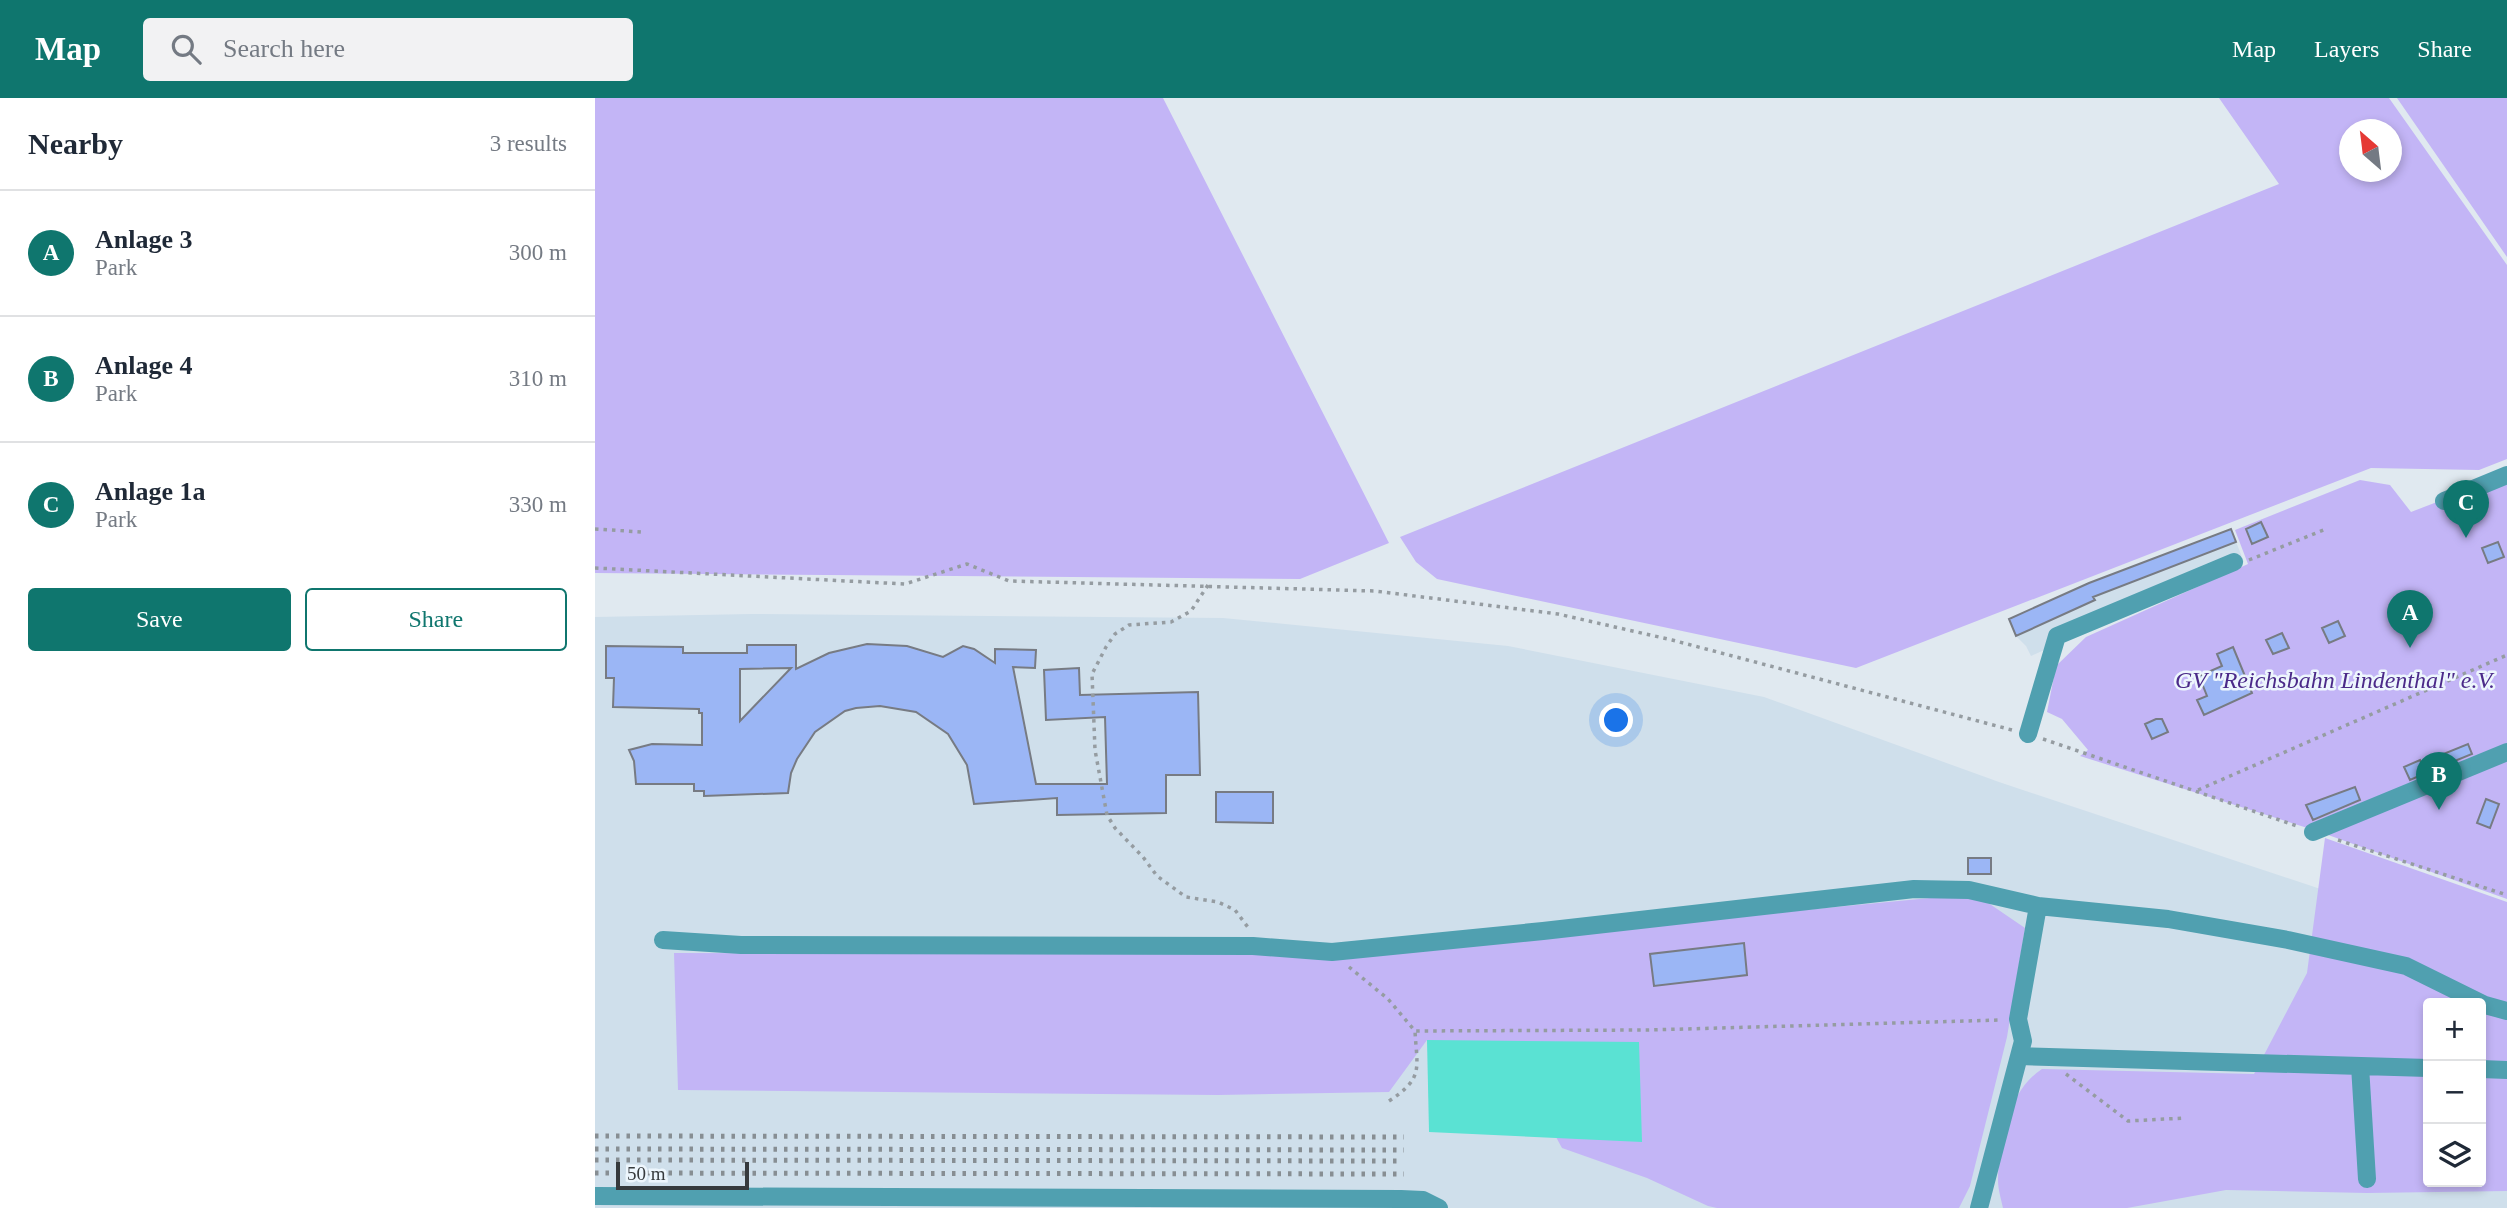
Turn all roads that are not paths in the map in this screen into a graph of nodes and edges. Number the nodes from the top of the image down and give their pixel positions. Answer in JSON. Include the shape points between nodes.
{"nodes":[{"id":1,"x":2507,"y":475,"type":"edge"},
{"id":2,"x":2444,"y":501,"type":"dead end"},
{"id":3,"x":2234,"y":562,"type":"road end"},
{"id":4,"x":2028,"y":734,"type":"road end"},
{"id":5,"x":2507,"y":752,"type":"edge"},
{"id":6,"x":2313,"y":832,"type":"road end"},
{"id":7,"x":2038,"y":906,"type":"junction"},
{"id":8,"x":663,"y":940,"type":"dead end"},
{"id":9,"x":2507,"y":1011,"type":"edge"},
{"id":10,"x":2019,"y":1056,"type":"junction"},
{"id":11,"x":2360,"y":1066,"type":"junction"},
{"id":12,"x":2423,"y":1068,"type":"edge"},
{"id":13,"x":2486,"y":1069,"type":"edge"},
{"id":14,"x":2507,"y":1070,"type":"edge"},
{"id":15,"x":2367,"y":1179,"type":"dead end"},
{"id":16,"x":595,"y":1196,"type":"edge"},
{"id":17,"x":1439,"y":1208,"type":"edge"},
{"id":18,"x":1979,"y":1208,"type":"edge"}],
"edges":[{"from":1,"to":2,"type":"lane"},
{"from":3,"to":4,"type":"lane","via":[[2057,636]]},
{"from":5,"to":6,"type":"lane"},
{"from":7,"to":8,"type":"lane","via":[[1969,890],[1914,889],[1332,952],[1253,946],[755,945]]},
{"from":7,"to":9,"type":"lane","via":[[2168,919],[2288,940],[2406,967]]},
{"from":7,"to":10,"type":"lane","via":[[2018,1019],[2023,1041]]},
{"from":10,"to":11,"type":"lane"},
{"from":10,"to":18,"type":"lane"},
{"from":11,"to":12,"type":"lane"},
{"from":11,"to":15,"type":"lane"},
{"from":13,"to":14,"type":"lane"},
{"from":16,"to":17,"type":"lane","via":[[1401,1199],[1423,1200]]}]}
